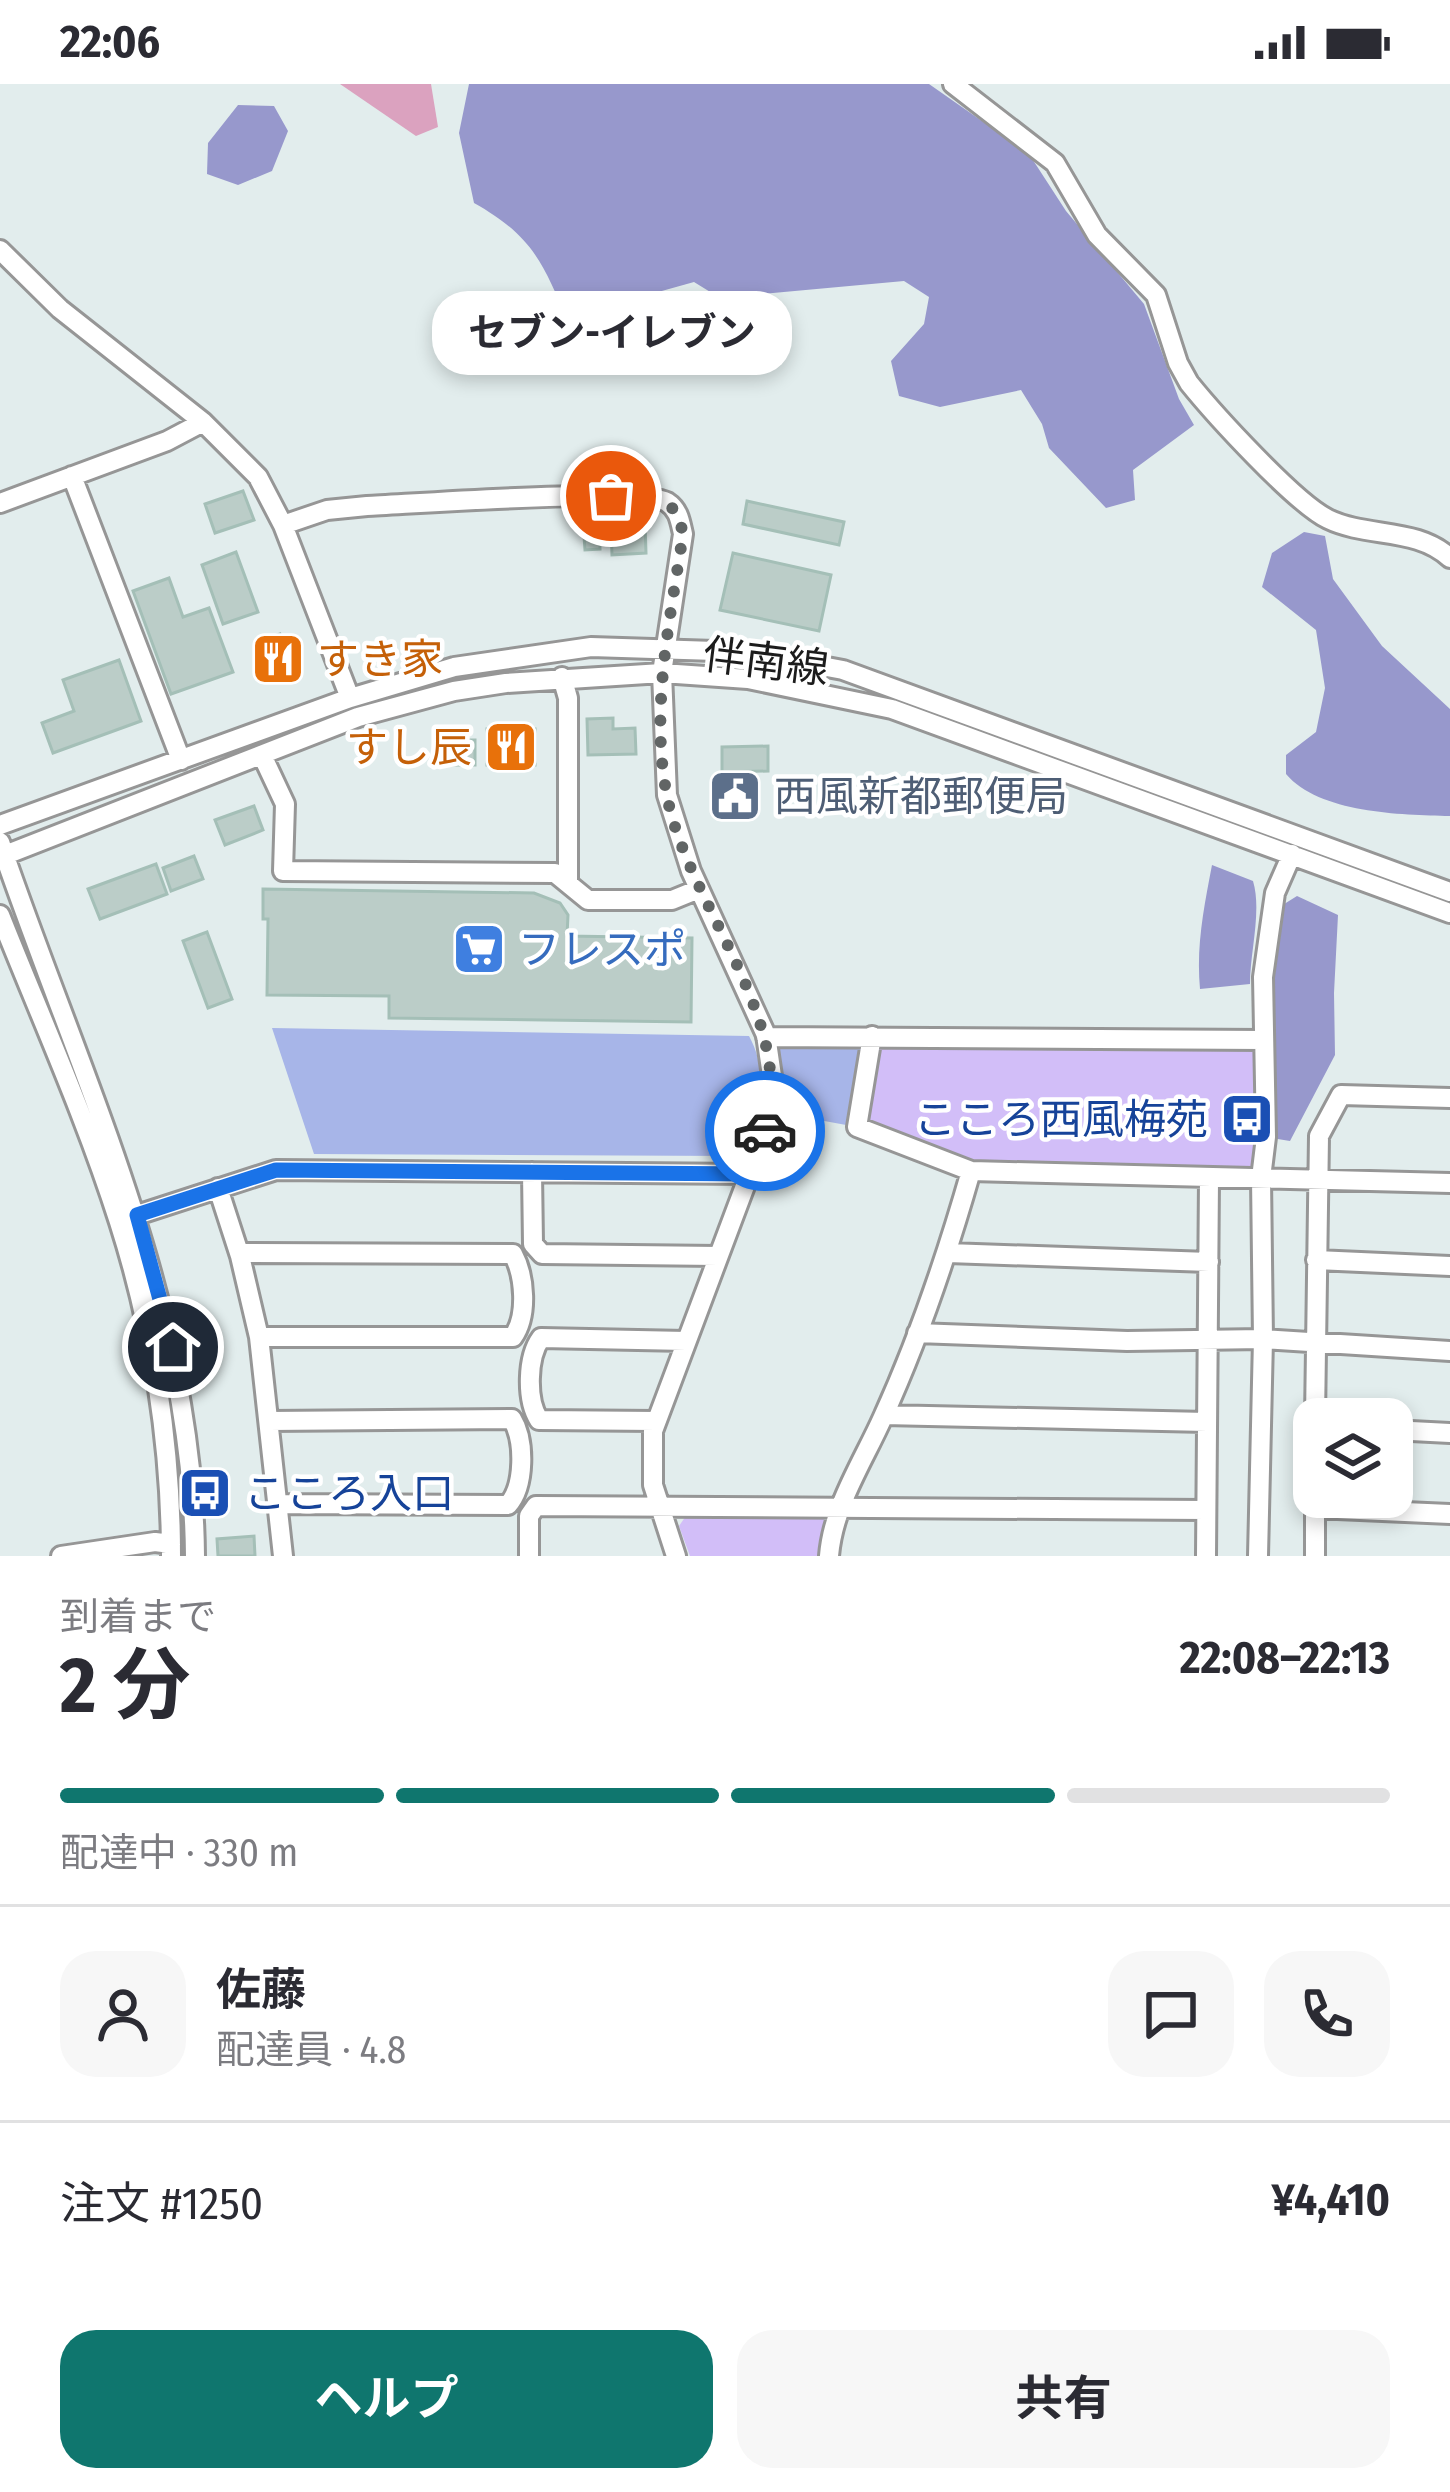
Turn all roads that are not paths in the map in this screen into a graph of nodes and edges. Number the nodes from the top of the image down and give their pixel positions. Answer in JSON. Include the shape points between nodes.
{"nodes":[{"id":1,"x":953,"y":84,"type":"edge"},
{"id":2,"x":0,"y":250,"type":"edge"},
{"id":3,"x":203,"y":422,"type":"junction"},
{"id":4,"x":72,"y":476,"type":"junction"},
{"id":5,"x":0,"y":503,"type":"edge"},
{"id":6,"x":283,"y":526,"type":"junction"},
{"id":7,"x":1450,"y":558,"type":"edge"},
{"id":8,"x":665,"y":650,"type":"junction"},
{"id":9,"x":662,"y":673,"type":"junction"},
{"id":10,"x":562,"y":677,"type":"junction"},
{"id":11,"x":350,"y":698,"type":"junction"},
{"id":12,"x":262,"y":754,"type":"junction"},
{"id":13,"x":181,"y":760,"type":"junction"},
{"id":14,"x":0,"y":825,"type":"edge"},
{"id":15,"x":2,"y":851,"type":"edge"},
{"id":16,"x":1292,"y":854,"type":"junction"},
{"id":17,"x":568,"y":881,"type":"junction"},
{"id":18,"x":699,"y":889,"type":"junction"},
{"id":19,"x":1450,"y":892,"type":"edge"},
{"id":20,"x":1450,"y":913,"type":"edge"},
{"id":21,"x":0,"y":915,"type":"edge"},
{"id":22,"x":872,"y":1036,"type":"junction"},
{"id":23,"x":766,"y":1037,"type":"junction"},
{"id":24,"x":1263,"y":1040,"type":"junction"},
{"id":25,"x":1450,"y":1098,"type":"edge"},
{"id":26,"x":971,"y":1171,"type":"junction"},
{"id":27,"x":532,"y":1172,"type":"junction"},
{"id":28,"x":749,"y":1174,"type":"junction"},
{"id":29,"x":1261,"y":1178,"type":"junction"},
{"id":30,"x":1316,"y":1178,"type":"junction"},
{"id":31,"x":1210,"y":1179,"type":"junction"},
{"id":32,"x":1450,"y":1183,"type":"edge"},
{"id":33,"x":218,"y":1188,"type":"junction"},
{"id":34,"x":137,"y":1215,"type":"junction"},
{"id":35,"x":239,"y":1253,"type":"junction"},
{"id":36,"x":948,"y":1253,"type":"junction"},
{"id":37,"x":718,"y":1256,"type":"junction"},
{"id":38,"x":1316,"y":1261,"type":"junction"},
{"id":39,"x":1209,"y":1262,"type":"junction"},
{"id":40,"x":1450,"y":1266,"type":"edge"},
{"id":41,"x":917,"y":1333,"type":"junction"},
{"id":42,"x":259,"y":1337,"type":"junction"},
{"id":43,"x":1208,"y":1339,"type":"junction"},
{"id":44,"x":1263,"y":1340,"type":"junction"},
{"id":45,"x":686,"y":1341,"type":"junction"},
{"id":46,"x":1316,"y":1345,"type":"junction"},
{"id":47,"x":1450,"y":1351,"type":"edge"},
{"id":48,"x":1316,"y":1398,"type":"edge"},
{"id":49,"x":884,"y":1415,"type":"junction"},
{"id":50,"x":269,"y":1421,"type":"junction"},
{"id":51,"x":656,"y":1421,"type":"junction"},
{"id":52,"x":1207,"y":1422,"type":"junction"},
{"id":53,"x":1413,"y":1431,"type":"edge"},
{"id":54,"x":1450,"y":1433,"type":"edge"},
{"id":55,"x":278,"y":1504,"type":"junction"},
{"id":56,"x":658,"y":1505,"type":"junction"},
{"id":57,"x":840,"y":1508,"type":"junction"},
{"id":58,"x":1206,"y":1510,"type":"junction"},
{"id":59,"x":1413,"y":1511,"type":"edge"},
{"id":60,"x":1450,"y":1514,"type":"edge"},
{"id":61,"x":1315,"y":1518,"type":"edge"},
{"id":62,"x":171,"y":1550,"type":"edge"},
{"id":63,"x":61,"y":1556,"type":"edge"},
{"id":64,"x":195,"y":1556,"type":"edge"},
{"id":65,"x":284,"y":1556,"type":"edge"},
{"id":66,"x":529,"y":1556,"type":"edge"},
{"id":67,"x":676,"y":1556,"type":"edge"},
{"id":68,"x":829,"y":1556,"type":"edge"},
{"id":69,"x":1206,"y":1556,"type":"edge"},
{"id":70,"x":1258,"y":1556,"type":"edge"},
{"id":71,"x":1315,"y":1556,"type":"edge"}],
"edges":[{"from":1,"to":7,"type":"street","via":[[1055,163],[1097,235],[1156,296],[1189,382],[1300,499],[1329,520],[1423,541]]},
{"from":2,"to":3,"type":"street","via":[[60,309]]},
{"from":3,"to":4,"type":"street"},
{"from":3,"to":6,"type":"street","via":[[258,477]]},
{"from":4,"to":5,"type":"street"},
{"from":4,"to":13,"type":"street"},
{"from":6,"to":8,"type":"street","via":[[367,506],[652,496],[679,514],[683,534]]},
{"from":6,"to":11,"type":"street"},
{"from":8,"to":9,"type":"street"},
{"from":8,"to":11,"type":"street","name":"伴南線","via":[[529,654]]},
{"from":8,"to":19,"type":"street","name":"伴南線","via":[[746,652],[843,670]]},
{"from":9,"to":10,"type":"street","name":"伴南線"},
{"from":9,"to":16,"type":"street","name":"伴南線","via":[[748,679],[892,709]]},
{"from":9,"to":18,"type":"street","via":[[667,795]]},
{"from":10,"to":12,"type":"street","name":"伴南線","via":[[454,692]]},
{"from":10,"to":17,"type":"street"},
{"from":11,"to":13,"type":"street","name":"伴南線"},
{"from":12,"to":15,"type":"street","name":"伴南線"},
{"from":12,"to":17,"type":"street","via":[[285,804],[283,871],[555,873]]},
{"from":13,"to":14,"type":"street","name":"伴南線"},
{"from":15,"to":34,"type":"street"},
{"from":16,"to":20,"type":"street","name":"伴南線"},
{"from":16,"to":24,"type":"street","via":[[1275,892]]},
{"from":17,"to":18,"type":"street","via":[[588,900],[672,900]]},
{"from":18,"to":23,"type":"street"},
{"from":21,"to":62,"type":"street","via":[[119,1224],[152,1355]]},
{"from":22,"to":23,"type":"street"},
{"from":22,"to":24,"type":"street"},
{"from":22,"to":26,"type":"street","via":[[857,1127]]},
{"from":23,"to":28,"type":"street","via":[[772,1097]]},
{"from":24,"to":29,"type":"street"},
{"from":25,"to":30,"type":"street","via":[[1341,1095],[1319,1136]]},
{"from":26,"to":31,"type":"street"},
{"from":26,"to":36,"type":"street"},
{"from":27,"to":28,"type":"street"},
{"from":27,"to":33,"type":"street","via":[[276,1170]]},
{"from":27,"to":37,"type":"street","via":[[533,1244],[542,1254]]},
{"from":28,"to":37,"type":"street"},
{"from":29,"to":30,"type":"street"},
{"from":29,"to":31,"type":"street"},
{"from":29,"to":44,"type":"street"},
{"from":30,"to":32,"type":"street"},
{"from":30,"to":38,"type":"street"},
{"from":31,"to":39,"type":"street"},
{"from":33,"to":34,"type":"street"},
{"from":33,"to":35,"type":"street"},
{"from":34,"to":64,"type":"street","via":[[173,1347]]},
{"from":35,"to":42,"type":"street"},
{"from":35,"to":42,"type":"street","via":[[513,1254],[520,1268],[522,1324],[513,1337]]},
{"from":36,"to":39,"type":"street"},
{"from":36,"to":41,"type":"street"},
{"from":37,"to":45,"type":"street"},
{"from":38,"to":40,"type":"street"},
{"from":38,"to":46,"type":"street"},
{"from":39,"to":43,"type":"street"},
{"from":41,"to":43,"type":"street"},
{"from":41,"to":49,"type":"street"},
{"from":42,"to":50,"type":"street"},
{"from":43,"to":44,"type":"street"},
{"from":43,"to":52,"type":"street"},
{"from":44,"to":46,"type":"street"},
{"from":44,"to":70,"type":"street"},
{"from":45,"to":51,"type":"street"},
{"from":45,"to":51,"type":"street","via":[[541,1338],[532,1350],[539,1420]]},
{"from":46,"to":47,"type":"street"},
{"from":46,"to":48,"type":"street"},
{"from":49,"to":52,"type":"street"},
{"from":49,"to":57,"type":"street"},
{"from":50,"to":55,"type":"street"},
{"from":50,"to":55,"type":"street","via":[[512,1419],[520,1432],[518,1494],[508,1505]]},
{"from":51,"to":56,"type":"street","via":[[650,1467]]},
{"from":52,"to":58,"type":"street"},
{"from":53,"to":54,"type":"street"},
{"from":55,"to":65,"type":"street"},
{"from":56,"to":57,"type":"street"},
{"from":56,"to":66,"type":"street","via":[[536,1506]]},
{"from":56,"to":67,"type":"street"},
{"from":57,"to":58,"type":"street"},
{"from":57,"to":68,"type":"street"},
{"from":58,"to":69,"type":"street"},
{"from":59,"to":60,"type":"street"},
{"from":61,"to":71,"type":"street"},
{"from":62,"to":63,"type":"street","via":[[155,1542]]}]}
